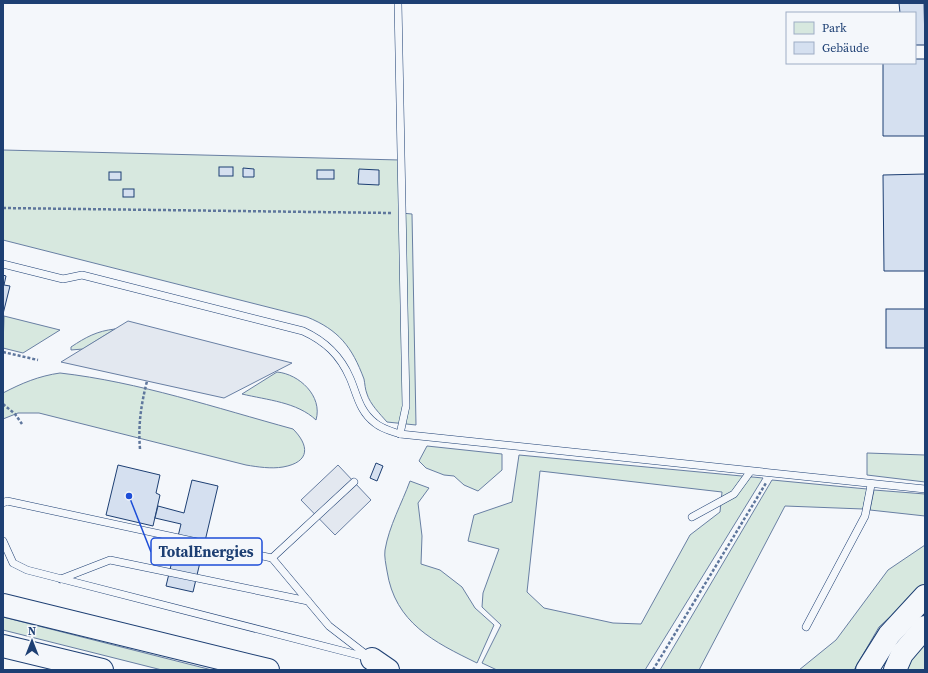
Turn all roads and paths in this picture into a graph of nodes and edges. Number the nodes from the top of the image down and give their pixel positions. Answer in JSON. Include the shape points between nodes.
{"nodes":[{"id":1,"x":398,"y":3,"type":"edge"},
{"id":2,"x":3,"y":208,"type":"edge"},
{"id":3,"x":401,"y":214,"type":"junction"},
{"id":4,"x":3,"y":264,"type":"edge"},
{"id":5,"x":3,"y":352,"type":"edge"},
{"id":6,"x":38,"y":360,"type":"dead end"},
{"id":7,"x":147,"y":381,"type":"dead end"},
{"id":8,"x":3,"y":404,"type":"edge"},
{"id":9,"x":22,"y":424,"type":"dead end"},
{"id":10,"x":400,"y":434,"type":"junction"},
{"id":11,"x":140,"y":449,"type":"dead end"},
{"id":12,"x":750,"y":472,"type":"junction"},
{"id":13,"x":771,"y":474,"type":"junction"},
{"id":14,"x":354,"y":482,"type":"dead end"},
{"id":15,"x":871,"y":485,"type":"junction"},
{"id":16,"x":925,"y":489,"type":"edge"},
{"id":17,"x":3,"y":502,"type":"edge"},
{"id":18,"x":692,"y":517,"type":"dead end"},
{"id":19,"x":3,"y":541,"type":"edge"},
{"id":20,"x":272,"y":558,"type":"junction"},
{"id":21,"x":61,"y":579,"type":"junction"},
{"id":22,"x":925,"y":596,"type":"edge"},
{"id":23,"x":308,"y":601,"type":"junction"},
{"id":24,"x":3,"y":605,"type":"edge"},
{"id":25,"x":806,"y":627,"type":"dead end"},
{"id":26,"x":925,"y":627,"type":"edge"},
{"id":27,"x":3,"y":646,"type":"edge"},
{"id":28,"x":380,"y":664,"type":"edge"},
{"id":29,"x":102,"y":670,"type":"edge"},
{"id":30,"x":268,"y":670,"type":"edge"},
{"id":31,"x":653,"y":670,"type":"edge"},
{"id":32,"x":867,"y":670,"type":"edge"},
{"id":33,"x":895,"y":670,"type":"edge"}],
"edges":[{"from":1,"to":3,"type":"lane"},
{"from":2,"to":3,"type":"path"},
{"from":3,"to":10,"type":"lane","via":[[406,406]]},
{"from":4,"to":10,"type":"lane","via":[[63,279],[82,275],[303,331],[319,338],[330,347],[350,378],[357,400],[374,423]]},
{"from":5,"to":6,"type":"path"},
{"from":7,"to":11,"type":"path","via":[[140,408]]},
{"from":8,"to":9,"type":"path"},
{"from":10,"to":12,"type":"lane"},
{"from":12,"to":13,"type":"lane"},
{"from":12,"to":18,"type":"lane","via":[[734,494]]},
{"from":13,"to":15,"type":"lane"},
{"from":13,"to":31,"type":"path"},
{"from":14,"to":20,"type":"lane"},
{"from":15,"to":16,"type":"lane"},
{"from":15,"to":25,"type":"lane","via":[[865,516]]},
{"from":17,"to":20,"type":"lane"},
{"from":19,"to":21,"type":"lane","via":[[13,563],[27,570]]},
{"from":20,"to":23,"type":"lane"},
{"from":21,"to":23,"type":"lane","via":[[110,560]]},
{"from":21,"to":28,"type":"lane"},
{"from":22,"to":32,"type":"highway","via":[[889,635]]},
{"from":23,"to":28,"type":"lane","via":[[329,626]]},
{"from":24,"to":30,"type":"highway"},
{"from":26,"to":33,"type":"highway","via":[[902,654]]},
{"from":27,"to":29,"type":"highway"}]}
